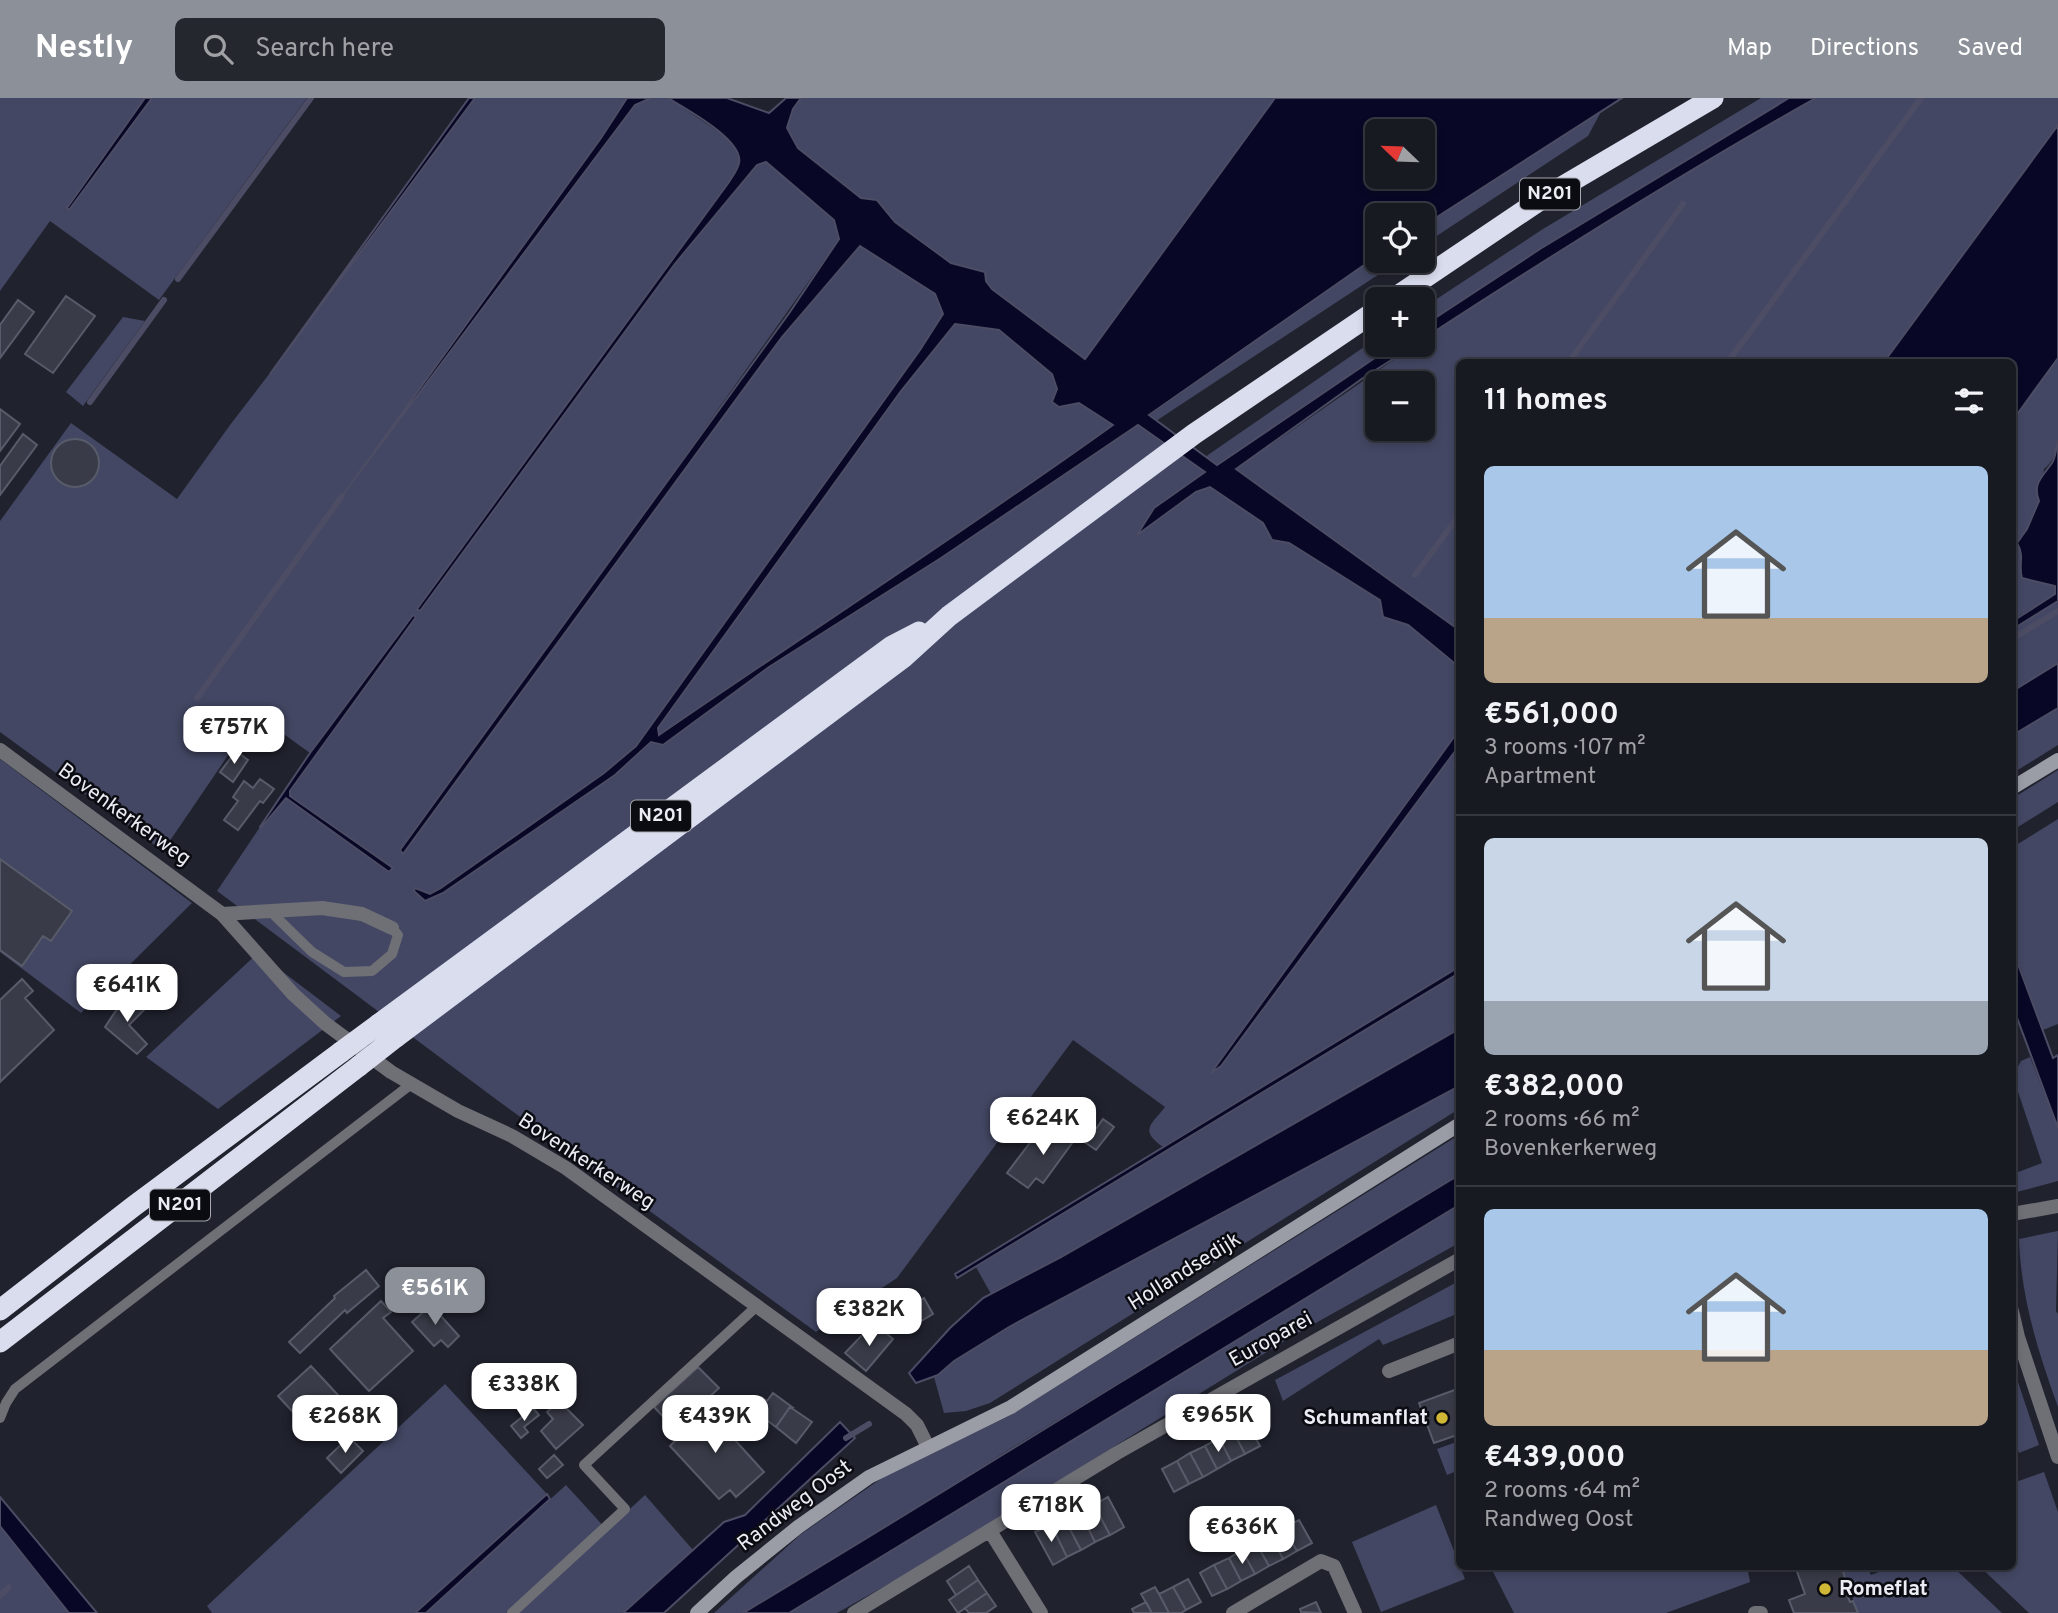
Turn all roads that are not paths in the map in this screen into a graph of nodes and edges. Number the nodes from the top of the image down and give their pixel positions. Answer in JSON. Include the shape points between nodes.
{"nodes":[{"id":1,"x":1713,"y":98,"type":"edge"},
{"id":2,"x":1411,"y":287,"type":"edge"},
{"id":3,"x":1365,"y":318,"type":"edge"},
{"id":4,"x":949,"y":616,"type":"junction"},
{"id":5,"x":0,"y":750,"type":"edge"},
{"id":6,"x":2058,"y":760,"type":"edge"},
{"id":7,"x":2016,"y":786,"type":"edge"},
{"id":8,"x":271,"y":912,"type":"junction"},
{"id":9,"x":222,"y":914,"type":"junction"},
{"id":10,"x":392,"y":928,"type":"joint"},
{"id":11,"x":410,"y":1085,"type":"junction"},
{"id":12,"x":1456,"y":1127,"type":"edge"},
{"id":13,"x":2058,"y":1206,"type":"edge"},
{"id":14,"x":2016,"y":1213,"type":"edge"},
{"id":15,"x":1456,"y":1261,"type":"edge"},
{"id":16,"x":757,"y":1306,"type":"junction"},
{"id":17,"x":0,"y":1310,"type":"edge"},
{"id":18,"x":2016,"y":1328,"type":"edge"},
{"id":19,"x":0,"y":1342,"type":"edge"},
{"id":20,"x":1456,"y":1345,"type":"edge"},
{"id":21,"x":1389,"y":1371,"type":"dead end"},
{"id":22,"x":0,"y":1418,"type":"edge"},
{"id":23,"x":928,"y":1447,"type":"junction"},
{"id":24,"x":2058,"y":1457,"type":"edge"},
{"id":25,"x":990,"y":1531,"type":"junction"},
{"id":26,"x":512,"y":1613,"type":"edge"},
{"id":27,"x":697,"y":1613,"type":"edge"},
{"id":28,"x":854,"y":1613,"type":"edge"},
{"id":29,"x":1041,"y":1613,"type":"edge"},
{"id":30,"x":1233,"y":1613,"type":"edge"},
{"id":31,"x":1354,"y":1613,"type":"edge"},
{"id":32,"x":1755,"y":1613,"type":"edge"},
{"id":33,"x":1761,"y":1613,"type":"edge"}],
"edges":[{"from":1,"to":2,"type":"highway","number":"N201","via":[[1543,198]]},
{"from":3,"to":4,"type":"highway","number":"N201","via":[[1194,434]]},
{"from":4,"to":17,"type":"highway","number":"N201","bridge":true,"via":[[892,646]]},
{"from":4,"to":19,"type":"highway","number":"N201","bridge":true,"via":[[904,657],[396,1037]]},
{"from":5,"to":9,"type":"street","name":"Bovenkerkerweg"},
{"from":6,"to":7,"type":"street"},
{"from":8,"to":9,"type":"street"},
{"from":8,"to":10,"type":"street","via":[[322,908],[362,914]]},
{"from":8,"to":10,"type":"lane","via":[[312,952],[344,972],[372,971],[392,954],[398,935]]},
{"from":9,"to":11,"type":"street","name":"Bovenkerkerweg","via":[[293,994]]},
{"from":11,"to":16,"type":"street","name":"Bovenkerkerweg","via":[[566,1168]]},
{"from":11,"to":22,"type":"lane","via":[[15,1389]]},
{"from":12,"to":23,"type":"street","name":"Hollandsedijk","via":[[1011,1407]]},
{"from":13,"to":14,"type":"street"},
{"from":15,"to":25,"type":"street","name":"Europarei","via":[[1177,1418]]},
{"from":16,"to":23,"type":"street","name":"Bovenkerkerweg","via":[[906,1414]]},
{"from":16,"to":26,"type":"lane","via":[[584,1465],[625,1509]]},
{"from":18,"to":24,"type":"street"},
{"from":20,"to":21,"type":"street"},
{"from":23,"to":27,"type":"street","name":"Randweg Oost","via":[[869,1477],[798,1527]]},
{"from":25,"to":28,"type":"street","name":"Europarei"},
{"from":25,"to":29,"type":"street"},
{"from":30,"to":31,"type":"street","via":[[1321,1561],[1334,1566]]},
{"from":32,"to":33,"type":"street"}]}
